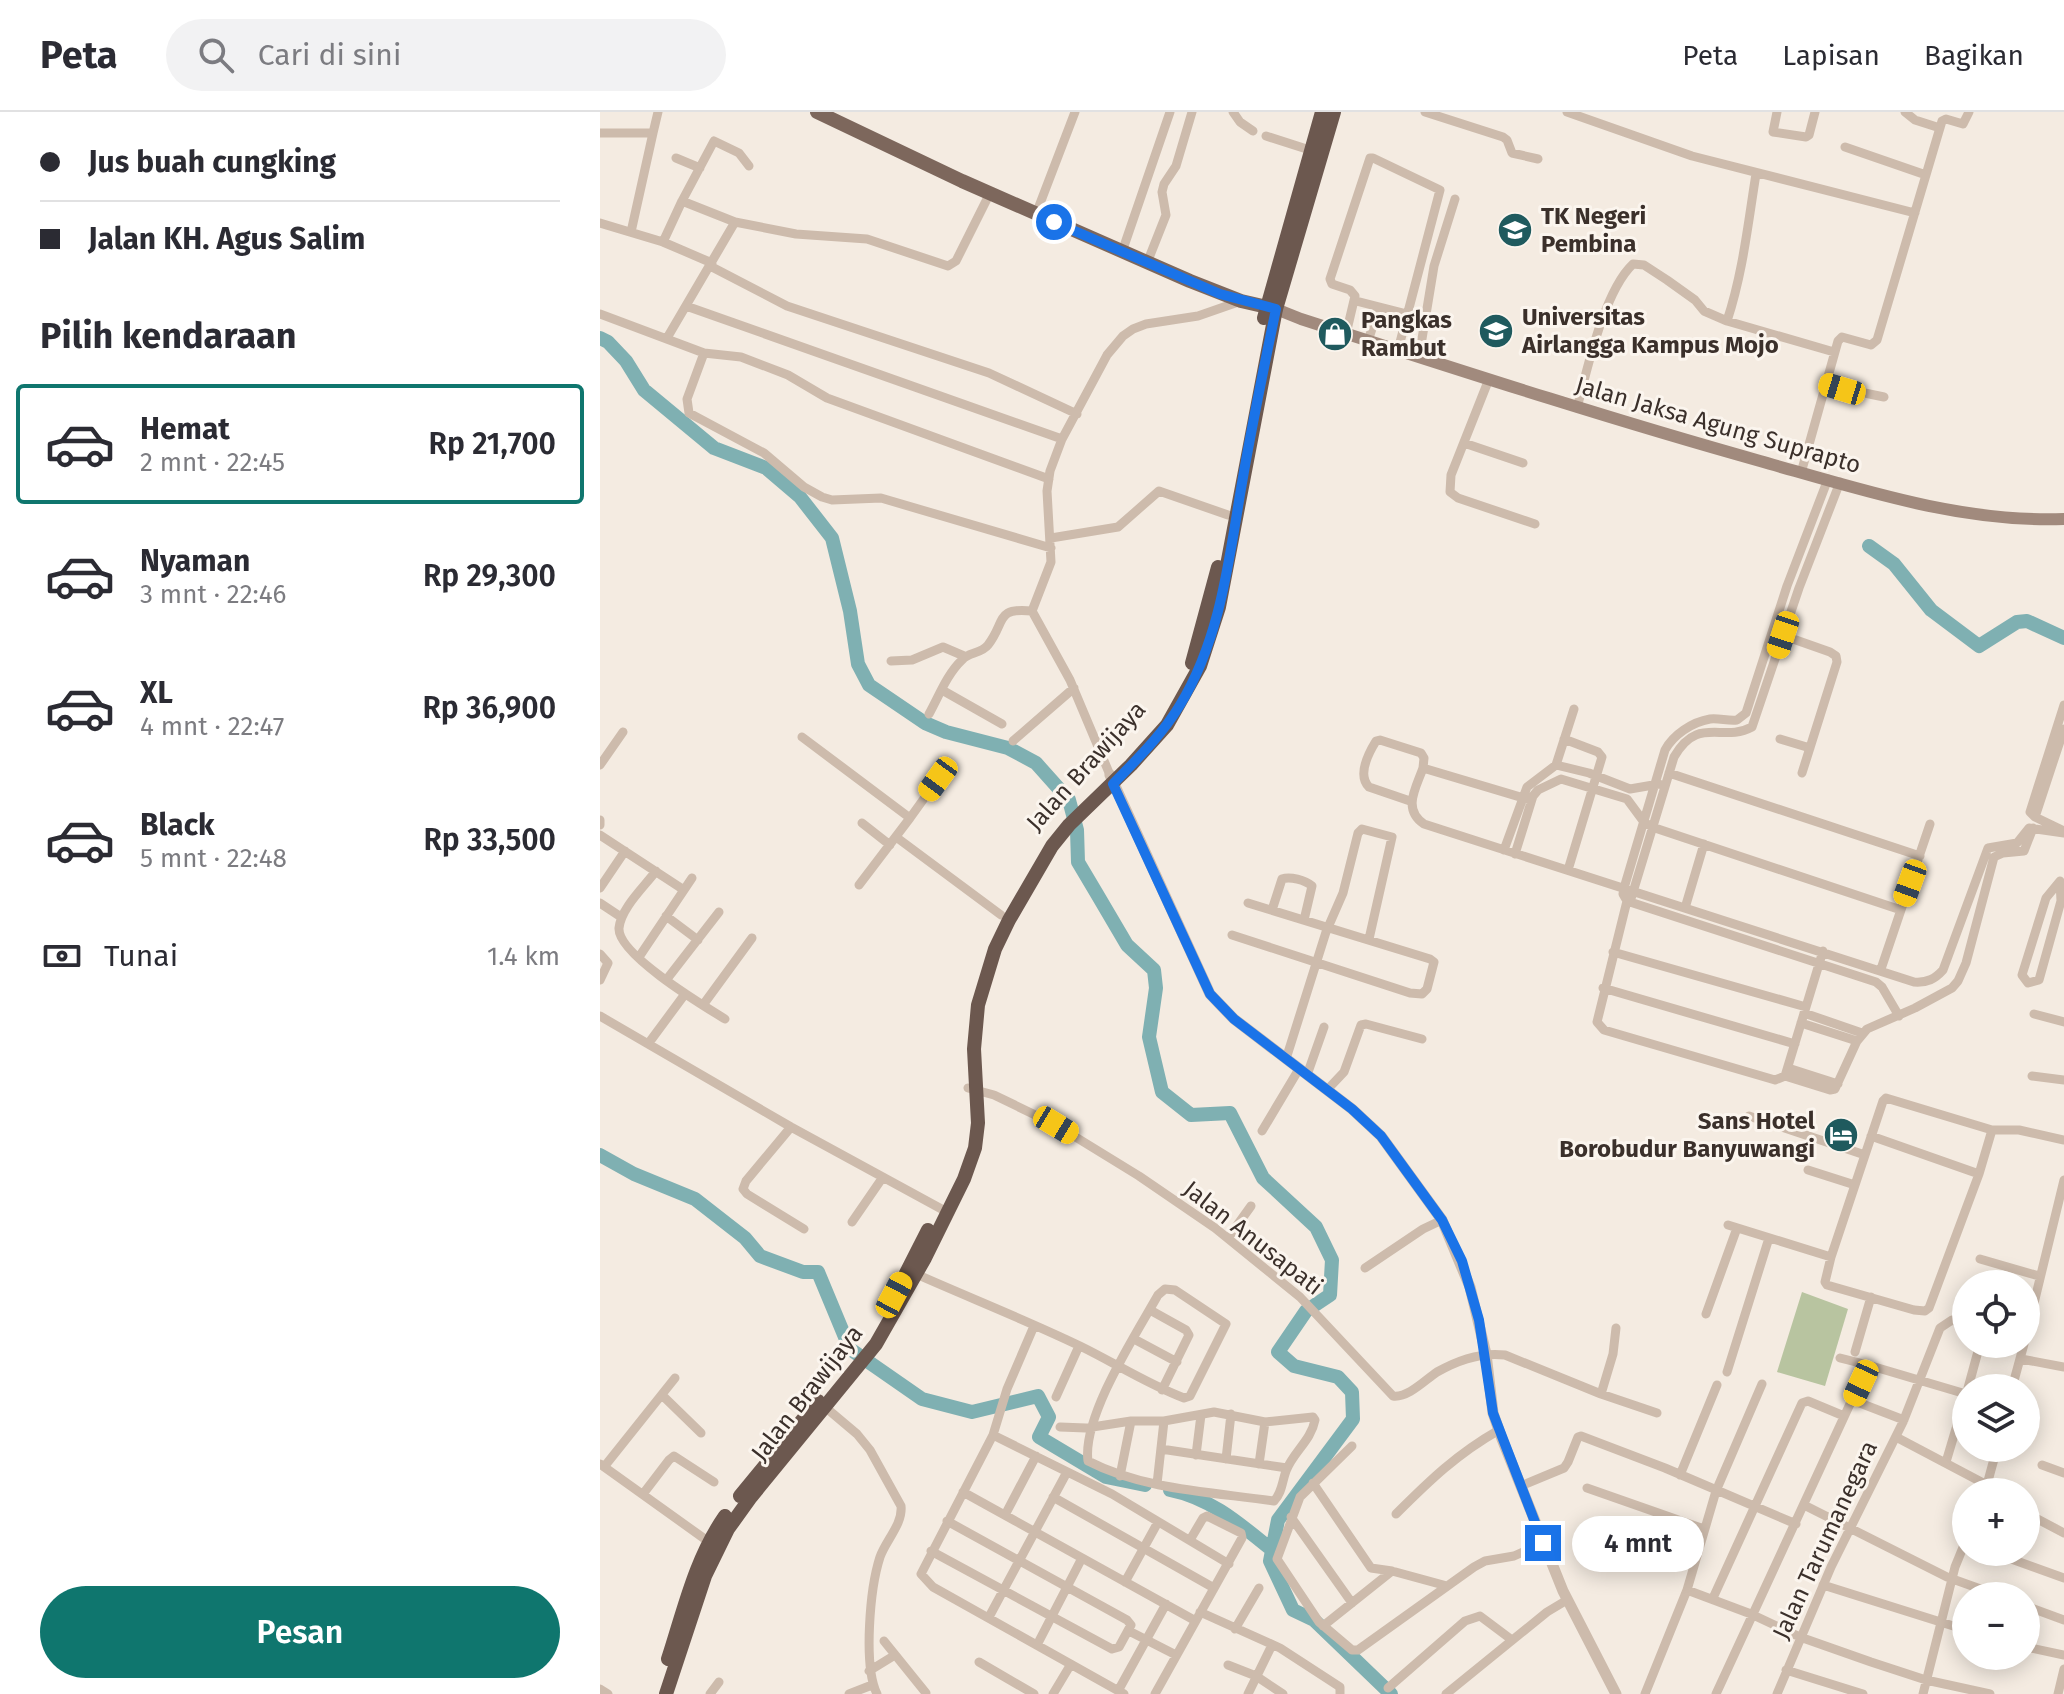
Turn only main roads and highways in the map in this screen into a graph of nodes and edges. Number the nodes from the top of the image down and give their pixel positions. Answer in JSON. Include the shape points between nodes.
{"nodes":[{"id":1,"x":817,"y":112,"type":"edge"},
{"id":2,"x":1322,"y":112,"type":"edge"},
{"id":3,"x":1334,"y":112,"type":"edge"},
{"id":4,"x":1317,"y":152,"type":"junction"},
{"id":5,"x":1271,"y":307,"type":"junction"},
{"id":6,"x":1242,"y":456,"type":"junction"},
{"id":7,"x":2064,"y":519,"type":"edge"},
{"id":8,"x":1111,"y":779,"type":"junction"},
{"id":9,"x":1066,"y":822,"type":"junction"},
{"id":10,"x":972,"y":1088,"type":"junction"},
{"id":11,"x":943,"y":1210,"type":"junction"},
{"id":12,"x":868,"y":1348,"type":"junction"},
{"id":13,"x":850,"y":1369,"type":"junction"},
{"id":14,"x":656,"y":1694,"type":"edge"},
{"id":15,"x":666,"y":1694,"type":"edge"}],
"edges":[{"from":1,"to":5,"type":"main road","via":[[1147,263],[1241,301]]},
{"from":2,"to":4,"type":"highway"},
{"from":3,"to":4,"type":"highway"},
{"from":4,"to":5,"type":"highway"},
{"from":4,"to":5,"type":"highway","name":"Jalan Brawijaya","via":[[1282,286]]},
{"from":5,"to":6,"type":"highway","name":"Jalan Brawijaya"},
{"from":5,"to":7,"type":"main road","name":"Jalan Jaksa Agung Suprapto","via":[[1577,408],[1886,496],[1988,516]]},
{"from":6,"to":8,"type":"highway","name":"Jalan Brawijaya","via":[[1210,603],[1186,677]]},
{"from":6,"to":8,"type":"highway","name":"Jalan Brawijaya","via":[[1219,607],[1200,666],[1167,725]]},
{"from":8,"to":9,"type":"highway","name":"Jalan Brawijaya"},
{"from":9,"to":10,"type":"highway","name":"Jalan Brawijaya","via":[[995,949],[974,1032]]},
{"from":9,"to":10,"type":"highway","name":"Jalan Brawijaya","via":[[1039,851],[984,954],[971,1001],[966,1057]]},
{"from":10,"to":11,"type":"highway","name":"Jalan Brawijaya","via":[[967,1144]]},
{"from":11,"to":12,"type":"highway","name":"Jalan Brawijaya"},
{"from":11,"to":12,"type":"highway","name":"Jalan Brawijaya","via":[[916,1274]]},
{"from":12,"to":13,"type":"highway","name":"Jalan Brawijaya"},
{"from":13,"to":14,"type":"highway","name":"Jalan Brawijaya","via":[[740,1496],[709,1542]]},
{"from":13,"to":15,"type":"highway","name":"Jalan Brawijaya","via":[[724,1536],[705,1576]]}]}
